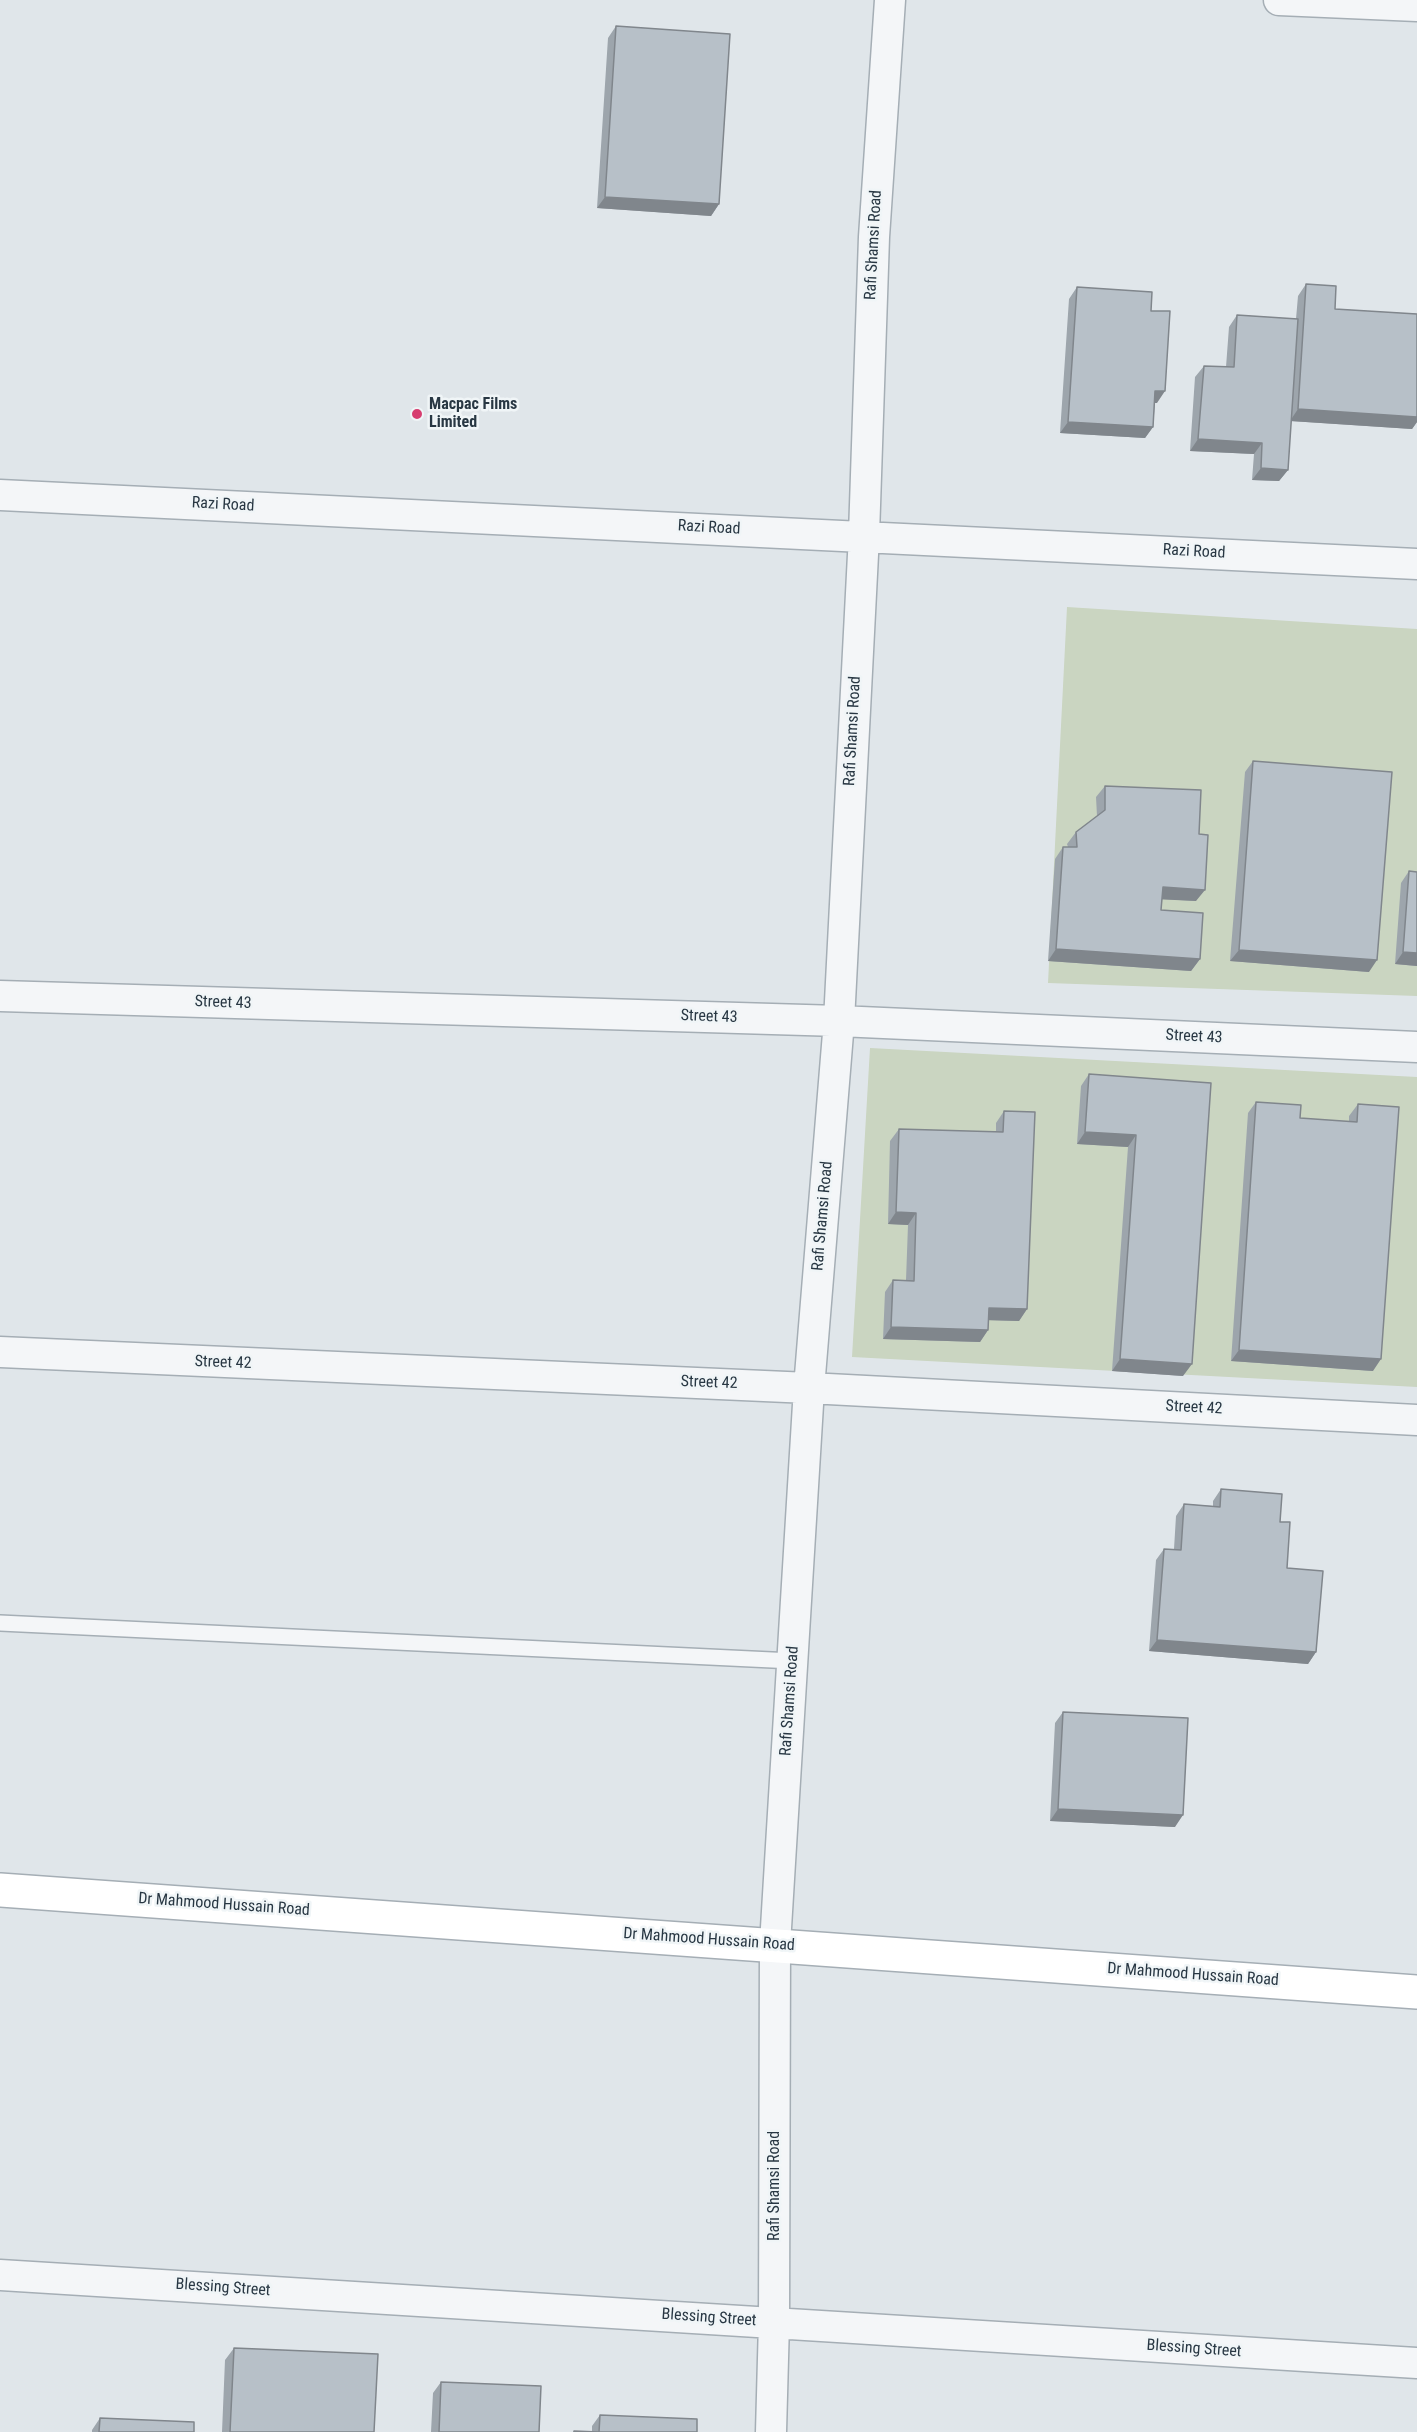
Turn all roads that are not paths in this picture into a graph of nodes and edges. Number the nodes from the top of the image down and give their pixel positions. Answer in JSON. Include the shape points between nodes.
{"nodes":[{"id":1,"x":890,"y":0,"type":"edge"},
{"id":2,"x":1279,"y":0,"type":"edge"},
{"id":3,"x":1417,"y":6,"type":"edge"},
{"id":4,"x":0,"y":495,"type":"edge"},
{"id":5,"x":864,"y":535,"type":"junction"},
{"id":6,"x":1417,"y":564,"type":"edge"},
{"id":7,"x":0,"y":996,"type":"edge"},
{"id":8,"x":839,"y":1021,"type":"junction"},
{"id":9,"x":1417,"y":1047,"type":"edge"},
{"id":10,"x":0,"y":1352,"type":"edge"},
{"id":11,"x":809,"y":1388,"type":"junction"},
{"id":12,"x":1417,"y":1420,"type":"edge"},
{"id":13,"x":0,"y":1623,"type":"edge"},
{"id":14,"x":793,"y":1661,"type":"junction"},
{"id":15,"x":0,"y":1890,"type":"edge"},
{"id":16,"x":775,"y":1944,"type":"junction"},
{"id":17,"x":1417,"y":1992,"type":"edge"},
{"id":18,"x":0,"y":2275,"type":"edge"},
{"id":19,"x":774,"y":2322,"type":"junction"},
{"id":20,"x":1417,"y":2363,"type":"edge"},
{"id":21,"x":771,"y":2432,"type":"edge"}],
"edges":[{"from":1,"to":5,"type":"street","name":"Rafi Shamsi Road","via":[[874,237]]},
{"from":2,"to":3,"type":"street"},
{"from":4,"to":5,"type":"street","name":"Razi Road"},
{"from":5,"to":6,"type":"street","name":"Razi Road"},
{"from":5,"to":8,"type":"street","name":"Rafi Shamsi Road"},
{"from":7,"to":8,"type":"street","name":"Street 43"},
{"from":8,"to":9,"type":"street","name":"Street 43"},
{"from":8,"to":11,"type":"street","name":"Rafi Shamsi Road"},
{"from":10,"to":11,"type":"street","name":"Street 42"},
{"from":11,"to":12,"type":"street","name":"Street 42"},
{"from":11,"to":14,"type":"street","name":"Rafi Shamsi Road"},
{"from":13,"to":14,"type":"lane"},
{"from":14,"to":16,"type":"street","name":"Rafi Shamsi Road"},
{"from":15,"to":16,"type":"main road","name":"Dr Mahmood Hussain Road"},
{"from":16,"to":17,"type":"main road","name":"Dr Mahmood Hussain Road"},
{"from":16,"to":19,"type":"street","name":"Rafi Shamsi Road"},
{"from":18,"to":19,"type":"street","name":"Blessing Street"},
{"from":19,"to":20,"type":"street","name":"Blessing Street"},
{"from":19,"to":21,"type":"street","name":"Rafi Shamsi Road"}]}
